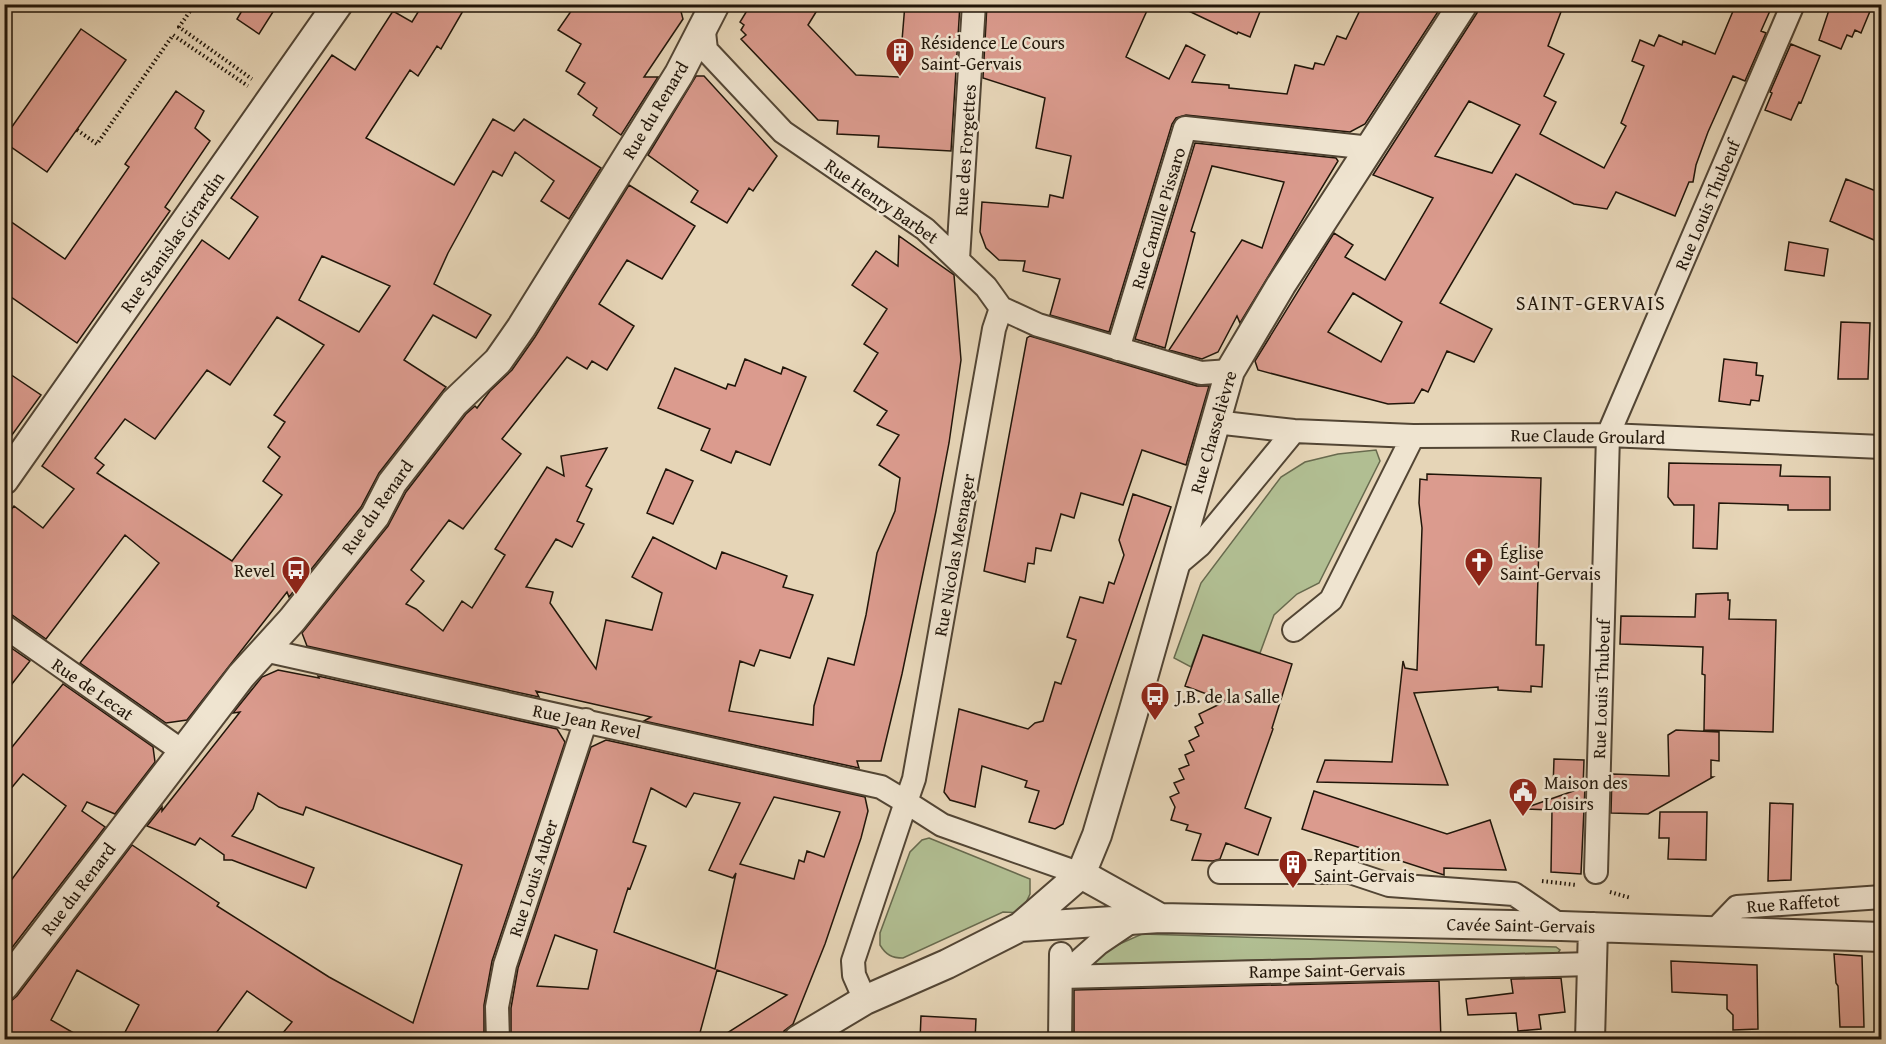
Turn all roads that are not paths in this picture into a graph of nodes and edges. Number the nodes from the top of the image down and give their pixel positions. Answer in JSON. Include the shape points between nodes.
{"nodes":[{"id":1,"x":338,"y":4,"type":"edge"},
{"id":2,"x":974,"y":4,"type":"edge"},
{"id":3,"x":1463,"y":4,"type":"edge"},
{"id":4,"x":1793,"y":4,"type":"edge"},
{"id":5,"x":707,"y":12,"type":"edge"},
{"id":6,"x":1371,"y":148,"type":"junction"},
{"id":7,"x":958,"y":259,"type":"junction"},
{"id":8,"x":1001,"y":308,"type":"junction"},
{"id":9,"x":1118,"y":349,"type":"junction"},
{"id":10,"x":1230,"y":371,"type":"junction"},
{"id":11,"x":1215,"y":422,"type":"junction"},
{"id":12,"x":1294,"y":431,"type":"junction"},
{"id":13,"x":1608,"y":435,"type":"junction"},
{"id":14,"x":1413,"y":436,"type":"junction"},
{"id":15,"x":1881,"y":447,"type":"edge"},
{"id":16,"x":4,"y":480,"type":"edge"},
{"id":17,"x":1174,"y":567,"type":"junction"},
{"id":18,"x":4,"y":626,"type":"edge"},
{"id":19,"x":1294,"y":630,"type":"dead end"},
{"id":20,"x":264,"y":650,"type":"junction"},
{"id":21,"x":586,"y":720,"type":"junction"},
{"id":22,"x":182,"y":751,"type":"junction"},
{"id":23,"x":906,"y":802,"type":"junction"},
{"id":24,"x":1220,"y":872,"type":"dead end"},
{"id":25,"x":1082,"y":874,"type":"junction"},
{"id":26,"x":1595,"y":883,"type":"road end"},
{"id":27,"x":1881,"y":897,"type":"edge"},
{"id":28,"x":1160,"y":918,"type":"junction"},
{"id":29,"x":1131,"y":921,"type":"junction"},
{"id":30,"x":1561,"y":926,"type":"junction"},
{"id":31,"x":1020,"y":927,"type":"junction"},
{"id":32,"x":1593,"y":927,"type":"junction"},
{"id":33,"x":1714,"y":931,"type":"junction"},
{"id":34,"x":1881,"y":937,"type":"edge"},
{"id":35,"x":1061,"y":954,"type":"dead end"},
{"id":36,"x":1592,"y":964,"type":"junction"},
{"id":37,"x":1061,"y":977,"type":"junction"},
{"id":38,"x":4,"y":986,"type":"edge"},
{"id":39,"x":866,"y":1000,"type":"junction"},
{"id":40,"x":498,"y":1040,"type":"edge"},
{"id":41,"x":798,"y":1040,"type":"edge"},
{"id":42,"x":1060,"y":1040,"type":"edge"},
{"id":43,"x":1590,"y":1040,"type":"edge"}],
"edges":[{"from":1,"to":16,"type":"street","name":"Rue Stanislas Girardin"},
{"from":2,"to":7,"type":"street","name":"Rue des Forgettes"},
{"from":3,"to":6,"type":"street","name":"Rue Chasselièvre"},
{"from":4,"to":13,"type":"street","name":"Rue Louis Thubeuf"},
{"from":5,"to":7,"type":"street","name":"Rue Henry Barbet","via":[[706,50],[783,132],[925,229]]},
{"from":5,"to":20,"type":"street","name":"Rue du Renard","via":[[679,74],[521,328],[498,361],[453,403],[392,483],[375,516]]},
{"from":6,"to":9,"type":"street","name":"Rue Camille Pissaro","via":[[1185,128]]},
{"from":6,"to":10,"type":"street","name":"Rue Chasselièvre"},
{"from":7,"to":8,"type":"street","name":"Rue Henry Barbet"},
{"from":8,"to":9,"type":"street","name":"Rue Henry Barbet","via":[[1038,325]]},
{"from":8,"to":23,"type":"street","name":"Rue Nicolas Mesnager","via":[[994,329],[914,779]]},
{"from":9,"to":10,"type":"street","name":"Rue Henry Barbet","via":[[1202,373]]},
{"from":10,"to":11,"type":"street","name":"Rue Chasselièvre"},
{"from":11,"to":12,"type":"street","name":"Rue Claude Groulard"},
{"from":11,"to":17,"type":"street","name":"Rue Chasselièvre"},
{"from":12,"to":14,"type":"street","name":"Rue Claude Groulard"},
{"from":12,"to":17,"type":"street","via":[[1200,545]]},
{"from":13,"to":14,"type":"street","name":"Rue Claude Groulard"},
{"from":13,"to":15,"type":"street","name":"Rue Claude Groulard"},
{"from":13,"to":26,"type":"street","name":"Rue Louis Thubeuf"},
{"from":14,"to":19,"type":"street","via":[[1330,600]]},
{"from":17,"to":25,"type":"street","name":"Rue Chasselièvre","via":[[1097,835]]},
{"from":18,"to":22,"type":"street","name":"Rue de Lecat"},
{"from":20,"to":21,"type":"street","name":"Rue Jean Revel"},
{"from":20,"to":22,"type":"street","name":"Rue du Renard"},
{"from":21,"to":23,"type":"street","name":"Rue Jean Revel","via":[[881,787]]},
{"from":21,"to":40,"type":"street","name":"Rue Louis Auber","via":[[505,965],[497,1007]]},
{"from":22,"to":38,"type":"street","name":"Rue du Renard"},
{"from":23,"to":25,"type":"street","name":"Rue Jean Revel","via":[[942,825]]},
{"from":23,"to":39,"type":"street","name":"Rue Nicolas Mesnager","via":[[852,961]]},
{"from":24,"to":30,"type":"street","via":[[1350,872],[1389,885],[1514,894]]},
{"from":25,"to":28,"type":"street","name":"Cavée Saint-Gervais"},
{"from":25,"to":31,"type":"street"},
{"from":27,"to":33,"type":"street","name":"Rue Raffetot","via":[[1737,907]]},
{"from":28,"to":29,"type":"street","name":"Cavée Saint-Gervais"},
{"from":28,"to":30,"type":"street","name":"Cavée Saint-Gervais"},
{"from":29,"to":31,"type":"street","name":"Cavée Saint-Gervais"},
{"from":29,"to":37,"type":"street"},
{"from":30,"to":32,"type":"street","name":"Cavée Saint-Gervais"},
{"from":31,"to":39,"type":"street"},
{"from":32,"to":33,"type":"street","name":"Cavée Saint-Gervais"},
{"from":32,"to":36,"type":"street"},
{"from":33,"to":34,"type":"street","name":"Cavée Saint-Gervais"},
{"from":35,"to":37,"type":"street"},
{"from":36,"to":37,"type":"street","name":"Rampe Saint-Gervais"},
{"from":36,"to":43,"type":"street"},
{"from":37,"to":42,"type":"street"},
{"from":39,"to":41,"type":"street"}]}
